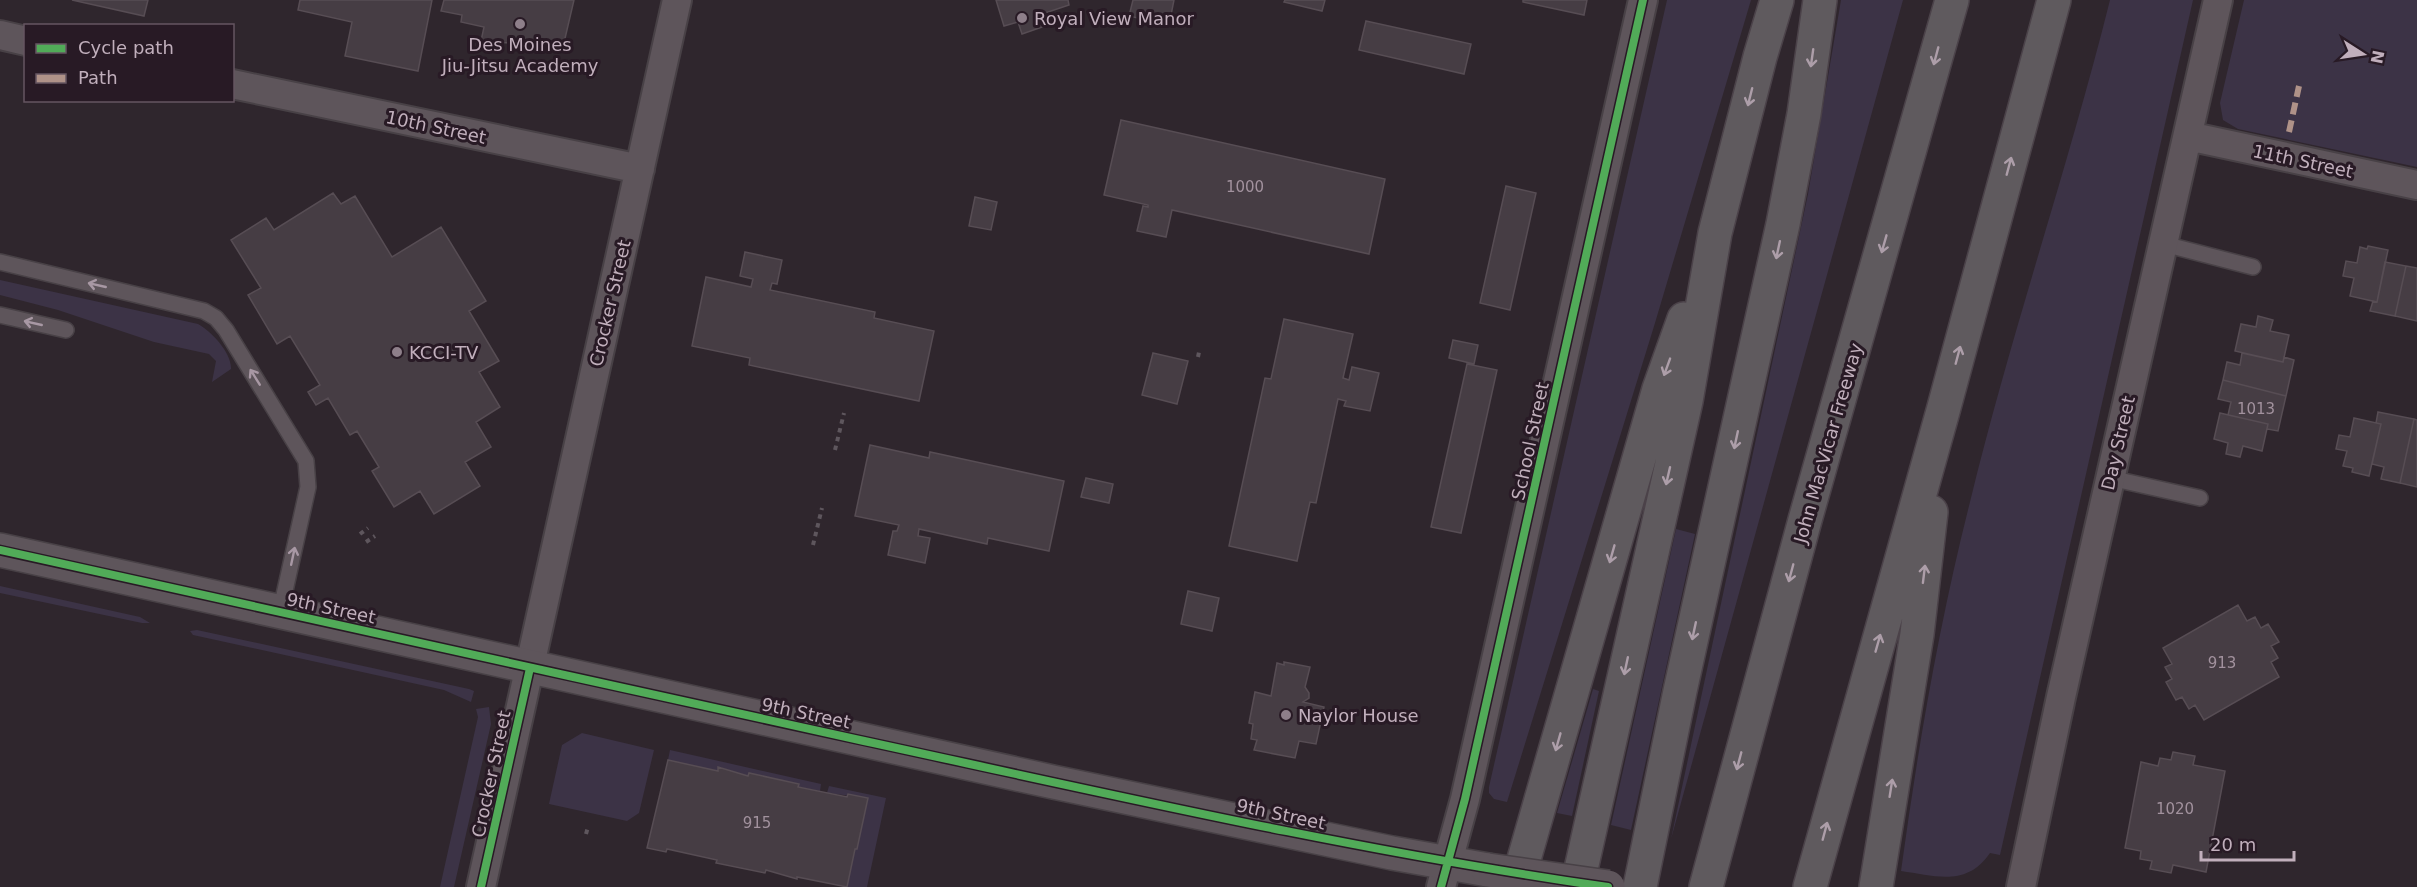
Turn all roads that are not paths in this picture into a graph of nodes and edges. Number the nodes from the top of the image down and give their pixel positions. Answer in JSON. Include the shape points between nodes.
{"nodes":[{"id":1,"x":677,"y":0,"type":"edge"},
{"id":2,"x":1644,"y":0,"type":"edge"},
{"id":3,"x":1777,"y":0,"type":"edge"},
{"id":4,"x":1820,"y":0,"type":"edge"},
{"id":5,"x":1952,"y":0,"type":"edge"},
{"id":6,"x":2054,"y":0,"type":"edge"},
{"id":7,"x":2218,"y":0,"type":"edge"},
{"id":8,"x":0,"y":35,"type":"edge"},
{"id":9,"x":24,"y":41,"type":"edge"},
{"id":10,"x":234,"y":84,"type":"edge"},
{"id":11,"x":2188,"y":136,"type":"junction"},
{"id":12,"x":640,"y":169,"type":"junction"},
{"id":13,"x":2417,"y":185,"type":"edge"},
{"id":14,"x":1716,"y":227,"type":"junction"},
{"id":15,"x":2164,"y":244,"type":"junction"},
{"id":16,"x":0,"y":262,"type":"edge"},
{"id":17,"x":2253,"y":267,"type":"dead end"},
{"id":18,"x":0,"y":315,"type":"edge"},
{"id":19,"x":66,"y":330,"type":"dead end"},
{"id":20,"x":1943,"y":411,"type":"junction"},
{"id":21,"x":2110,"y":478,"type":"junction"},
{"id":22,"x":2200,"y":498,"type":"dead end"},
{"id":23,"x":0,"y":550,"type":"edge"},
{"id":24,"x":280,"y":613,"type":"junction"},
{"id":25,"x":530,"y":668,"type":"junction"},
{"id":26,"x":1445,"y":875,"type":"edge"},
{"id":27,"x":481,"y":887,"type":"edge"},
{"id":28,"x":1516,"y":887,"type":"edge"},
{"id":29,"x":1577,"y":887,"type":"edge"},
{"id":30,"x":1608,"y":887,"type":"edge"},
{"id":31,"x":1640,"y":887,"type":"edge"},
{"id":32,"x":1706,"y":887,"type":"edge"},
{"id":33,"x":1810,"y":887,"type":"edge"},
{"id":34,"x":1876,"y":887,"type":"edge"},
{"id":35,"x":2021,"y":887,"type":"edge"}],
"edges":[{"from":1,"to":12,"type":"street","name":"Crocker Street"},
{"from":2,"to":26,"type":"street","name":"School Street","via":[[1513,590]]},
{"from":3,"to":14,"type":"highway","one_way":true},
{"from":4,"to":31,"type":"highway","one_way":true,"via":[[1783,224]]},
{"from":5,"to":32,"type":"highway","name":"John MacVicar Freeway","one_way":true},
{"from":20,"to":6,"type":"highway","one_way":true},
{"from":7,"to":11,"type":"street","name":"Day Street"},
{"from":8,"to":9,"type":"street"},
{"from":10,"to":12,"type":"street","name":"10th Street"},
{"from":11,"to":13,"type":"street","name":"11th Street"},
{"from":11,"to":15,"type":"street","name":"Day Street"},
{"from":12,"to":25,"type":"street","name":"Crocker Street"},
{"from":14,"to":28,"type":"highway","one_way":true,"via":[[1659,389]]},
{"from":14,"to":29,"type":"highway","one_way":true,"via":[[1686,401]]},
{"from":15,"to":17,"type":"lane"},
{"from":15,"to":21,"type":"street","name":"Day Street"},
{"from":24,"to":16,"type":"lane","one_way":true,"via":[[308,487],[306,461],[226,330],[204,311]]},
{"from":19,"to":18,"type":"lane","one_way":true},
{"from":33,"to":20,"type":"highway","one_way":true},
{"from":34,"to":20,"type":"highway","one_way":true,"via":[[1917,634]]},
{"from":21,"to":22,"type":"lane"},
{"from":21,"to":35,"type":"street","name":"Day Street"},
{"from":23,"to":24,"type":"street","name":"9th Street"},
{"from":24,"to":25,"type":"street","name":"9th Street"},
{"from":25,"to":26,"type":"street","name":"9th Street","via":[[1065,785]]},
{"from":25,"to":27,"type":"street","name":"Crocker Street"},
{"from":26,"to":30,"type":"street","name":"9th Street","bridge":true,"via":[[1488,870]]}]}
